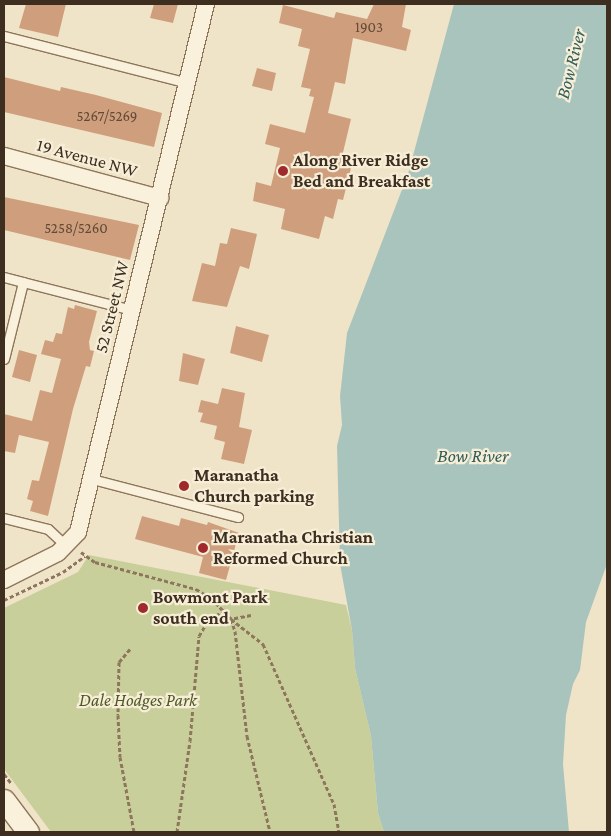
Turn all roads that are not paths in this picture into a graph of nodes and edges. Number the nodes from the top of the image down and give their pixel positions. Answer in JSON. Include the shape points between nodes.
{"nodes":[{"id":1,"x":206,"y":4,"type":"edge"},
{"id":2,"x":4,"y":36,"type":"edge"},
{"id":3,"x":188,"y":83,"type":"junction"},
{"id":4,"x":4,"y":156,"type":"edge"},
{"id":5,"x":160,"y":198,"type":"junction"},
{"id":6,"x":4,"y":277,"type":"edge"},
{"id":7,"x":23,"y":282,"type":"junction"},
{"id":8,"x":132,"y":310,"type":"junction"},
{"id":9,"x":4,"y":360,"type":"edge"},
{"id":10,"x":92,"y":480,"type":"junction"},
{"id":11,"x":238,"y":517,"type":"dead end"},
{"id":12,"x":4,"y":518,"type":"edge"},
{"id":13,"x":74,"y":549,"type":"junction"},
{"id":14,"x":4,"y":580,"type":"edge"},
{"id":15,"x":4,"y":800,"type":"edge"},
{"id":16,"x":28,"y":832,"type":"edge"}],
"edges":[{"from":1,"to":3,"type":"street","name":"52 Street NW"},
{"from":2,"to":3,"type":"lane"},
{"from":3,"to":5,"type":"street","name":"52 Street NW"},
{"from":4,"to":5,"type":"street","name":"19 Avenue NW"},
{"from":5,"to":8,"type":"street","name":"52 Street NW"},
{"from":6,"to":7,"type":"lane"},
{"from":7,"to":8,"type":"lane"},
{"from":7,"to":9,"type":"lane"},
{"from":8,"to":10,"type":"street","name":"52 Street NW"},
{"from":10,"to":11,"type":"lane"},
{"from":10,"to":13,"type":"street","name":"52 Street NW"},
{"from":12,"to":13,"type":"lane","via":[[48,529]]},
{"from":13,"to":14,"type":"street","name":"52 Street NW"},
{"from":15,"to":16,"type":"street"}]}
